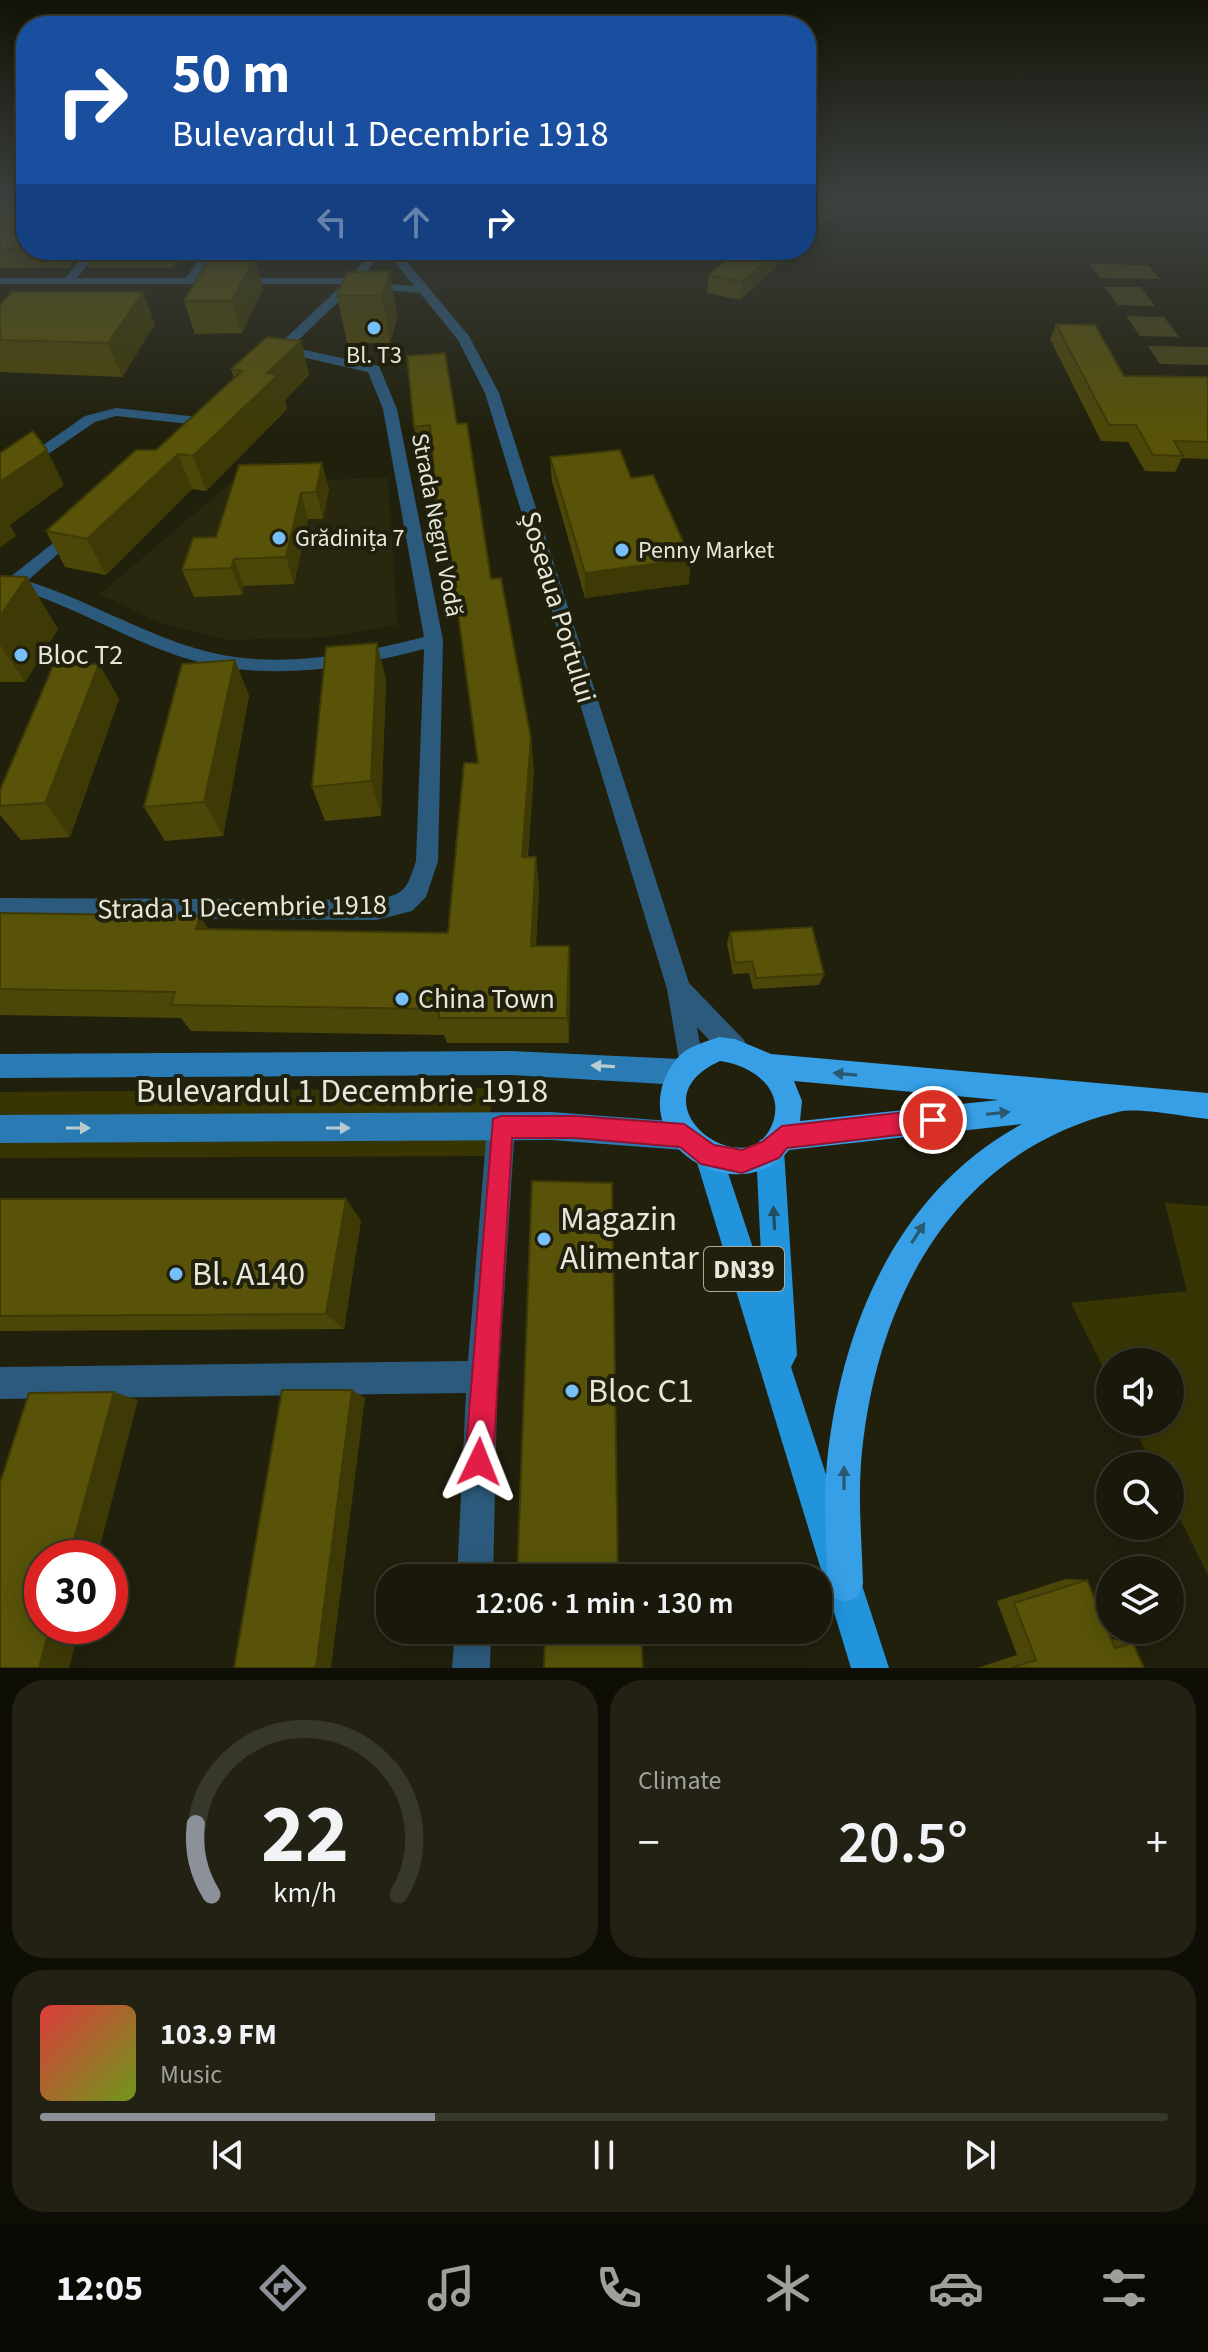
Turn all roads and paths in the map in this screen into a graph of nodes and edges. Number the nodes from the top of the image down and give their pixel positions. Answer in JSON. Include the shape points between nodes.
{"nodes":[{"id":1,"x":72,"y":276,"type":"edge"},
{"id":2,"x":193,"y":276,"type":"edge"},
{"id":3,"x":357,"y":276,"type":"edge"},
{"id":4,"x":414,"y":276,"type":"edge"},
{"id":5,"x":0,"y":281,"type":"edge"},
{"id":6,"x":68,"y":281,"type":"junction"},
{"id":7,"x":189,"y":281,"type":"junction"},
{"id":8,"x":350,"y":284,"type":"junction"},
{"id":9,"x":427,"y":290,"type":"junction"},
{"id":10,"x":283,"y":349,"type":"junction"},
{"id":11,"x":258,"y":369,"type":"edge"},
{"id":12,"x":198,"y":421,"type":"edge"},
{"id":13,"x":0,"y":482,"type":"edge"},
{"id":14,"x":84,"y":522,"type":"edge"},
{"id":15,"x":16,"y":583,"type":"junction"},
{"id":16,"x":0,"y":594,"type":"edge"},
{"id":17,"x":434,"y":640,"type":"junction"},
{"id":18,"x":0,"y":908,"type":"edge"},
{"id":19,"x":679,"y":989,"type":"junction"},
{"id":20,"x":735,"y":1049,"type":"junction"},
{"id":21,"x":0,"y":1066,"type":"edge"},
{"id":22,"x":769,"y":1066,"type":"junction"},
{"id":23,"x":685,"y":1067,"type":"junction"},
{"id":24,"x":1115,"y":1100,"type":"junction"},
{"id":25,"x":1208,"y":1106,"type":"edge"},
{"id":26,"x":501,"y":1127,"type":"junction"},
{"id":27,"x":0,"y":1129,"type":"edge"},
{"id":28,"x":684,"y":1136,"type":"junction"},
{"id":29,"x":776,"y":1144,"type":"junction"},
{"id":30,"x":709,"y":1156,"type":"junction"},
{"id":31,"x":483,"y":1377,"type":"junction"},
{"id":32,"x":782,"y":1380,"type":"junction"},
{"id":33,"x":0,"y":1383,"type":"edge"},
{"id":34,"x":476,"y":1564,"type":"edge"},
{"id":35,"x":845,"y":1584,"type":"junction"},
{"id":36,"x":472,"y":1644,"type":"edge"},
{"id":37,"x":471,"y":1668,"type":"edge"},
{"id":38,"x":870,"y":1668,"type":"edge"}],
"edges":[{"from":1,"to":6,"type":"street"},
{"from":2,"to":7,"type":"street"},
{"from":3,"to":8,"type":"street"},
{"from":4,"to":9,"type":"street","name":"Șoseaua Portului"},
{"from":5,"to":6,"type":"street"},
{"from":6,"to":7,"type":"street"},
{"from":7,"to":8,"type":"street"},
{"from":8,"to":9,"type":"street"},
{"from":8,"to":10,"type":"street"},
{"from":9,"to":19,"type":"street","name":"Șoseaua Portului","via":[[464,339],[492,393]]},
{"from":10,"to":11,"type":"street"},
{"from":10,"to":17,"type":"street","name":"Strada Negru Vodă","via":[[374,369],[390,409]]},
{"from":12,"to":13,"type":"street","via":[[116,412],[90,419]]},
{"from":14,"to":15,"type":"street"},
{"from":15,"to":16,"type":"street"},
{"from":15,"to":17,"type":"street","name":"Strada Negru Vodă","via":[[194,655],[248,663],[310,663],[392,652]]},
{"from":17,"to":18,"type":"street","name":"Strada 1 Decembrie 1918","via":[[427,861],[418,890],[404,904],[376,910],[280,912]]},
{"from":19,"to":20,"type":"street"},
{"from":19,"to":23,"type":"street","name":"Șoseaua Portului"},
{"from":20,"to":22,"type":"highway"},
{"from":20,"to":23,"type":"highway","via":[[703,1053]]},
{"from":23,"to":21,"type":"main road","name":"Bulevardul 1 Decembrie 1918","one_way":true},
{"from":24,"to":22,"type":"highway","one_way":true},
{"from":22,"to":29,"type":"highway","via":[[789,1100],[789,1119]]},
{"from":23,"to":28,"type":"highway","via":[[672,1104]]},
{"from":24,"to":25,"type":"highway"},
{"from":29,"to":24,"type":"highway","one_way":true},
{"from":35,"to":24,"type":"highway","one_way":true,"via":[[844,1462],[861,1359],[892,1275],[935,1208],[967,1176],[1051,1122]]},
{"from":27,"to":26,"type":"main road","name":"Bulevardul 1 Decembrie 1918","one_way":true},
{"from":26,"to":28,"type":"main road","name":"Bulevardul 1 Decembrie 1918"},
{"from":26,"to":31,"type":"street"},
{"from":28,"to":30,"type":"highway"},
{"from":29,"to":30,"type":"highway","via":[[742,1162]]},
{"from":32,"to":29,"type":"main road","number":"DN39","one_way":true},
{"from":30,"to":32,"type":"main road","number":"DN39"},
{"from":31,"to":33,"type":"street"},
{"from":31,"to":34,"type":"street"},
{"from":32,"to":35,"type":"main road","number":"DN39"},
{"from":35,"to":38,"type":"main road","number":"DN39"},
{"from":36,"to":37,"type":"street"}]}
